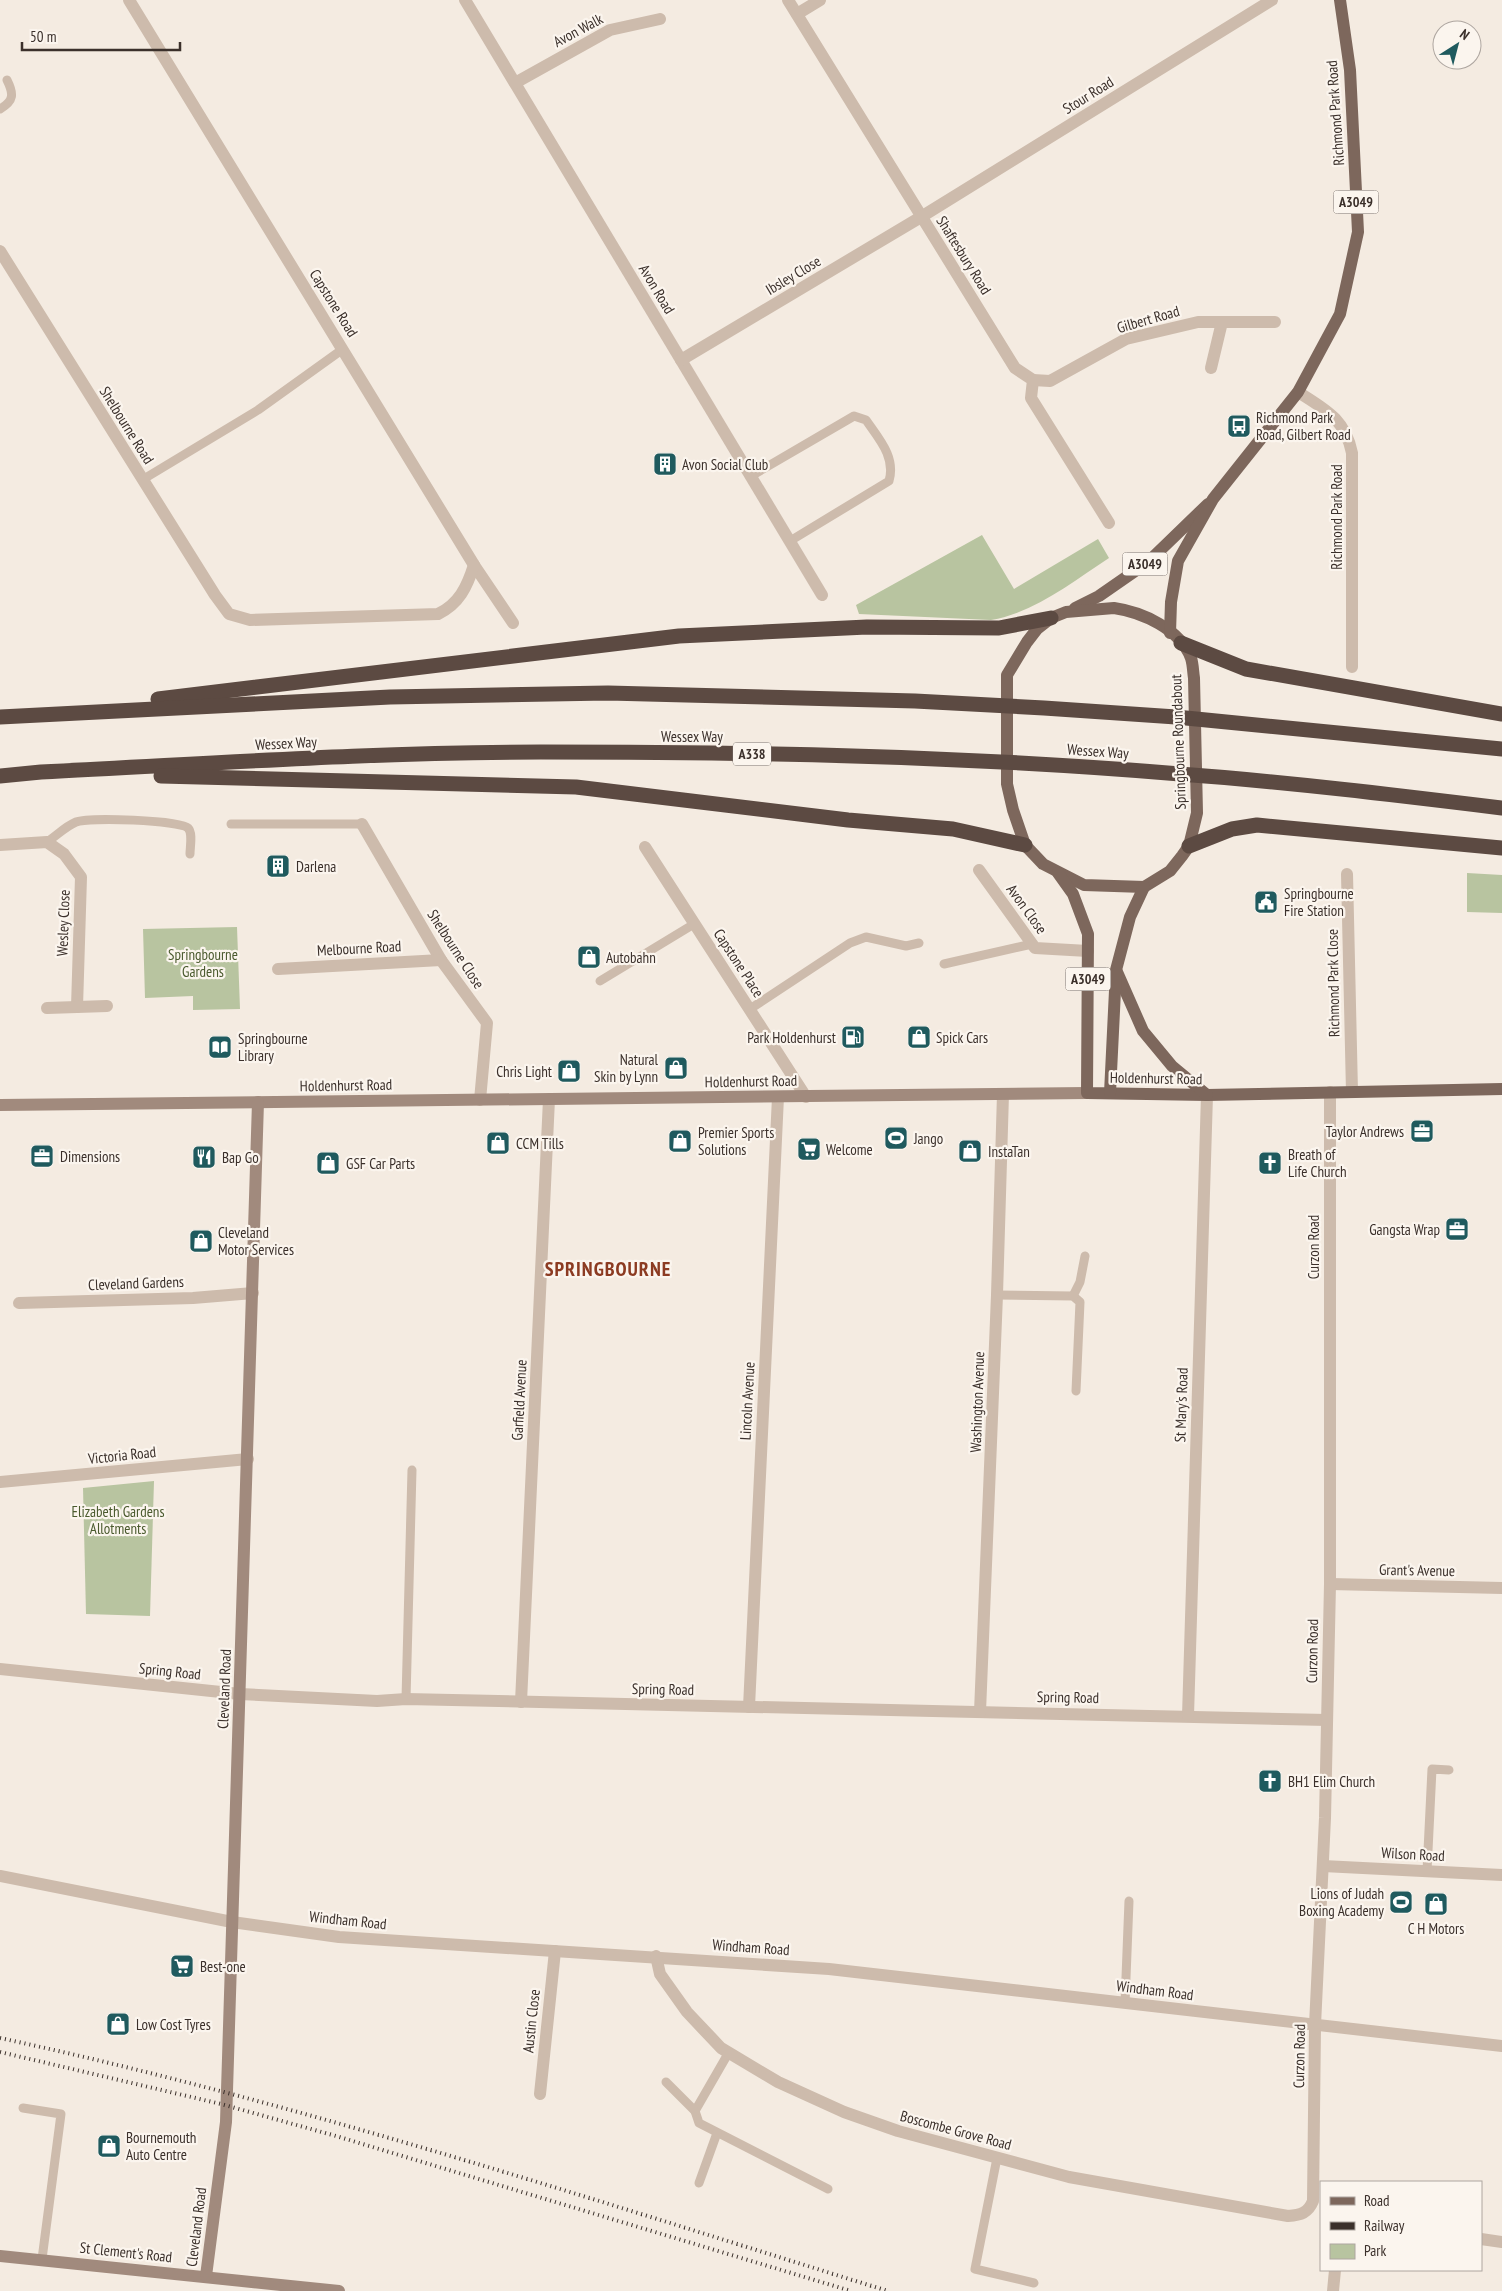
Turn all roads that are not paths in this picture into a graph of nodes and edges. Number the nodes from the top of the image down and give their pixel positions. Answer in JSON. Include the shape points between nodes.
{"nodes":[{"id":1,"x":129,"y":0,"type":"edge"},
{"id":2,"x":465,"y":0,"type":"edge"},
{"id":3,"x":788,"y":0,"type":"edge"},
{"id":4,"x":820,"y":0,"type":"edge"},
{"id":5,"x":1272,"y":0,"type":"edge"},
{"id":6,"x":1340,"y":0,"type":"edge"},
{"id":7,"x":797,"y":14,"type":"junction"},
{"id":8,"x":660,"y":19,"type":"dead end"},
{"id":9,"x":7,"y":80,"type":"dead end"},
{"id":10,"x":515,"y":83,"type":"junction"},
{"id":11,"x":0,"y":109,"type":"edge"},
{"id":12,"x":921,"y":217,"type":"junction"},
{"id":13,"x":1,"y":253,"type":"edge"},
{"id":14,"x":1222,"y":322,"type":"junction"},
{"id":15,"x":1275,"y":322,"type":"dead end"},
{"id":16,"x":343,"y":349,"type":"junction"},
{"id":17,"x":680,"y":360,"type":"junction"},
{"id":18,"x":1211,"y":368,"type":"dead end"},
{"id":19,"x":1033,"y":380,"type":"junction"},
{"id":20,"x":1298,"y":392,"type":"junction"},
{"id":21,"x":751,"y":476,"type":"junction"},
{"id":22,"x":142,"y":480,"type":"junction"},
{"id":23,"x":1213,"y":499,"type":"junction"},
{"id":24,"x":1109,"y":523,"type":"dead end"},
{"id":25,"x":790,"y":542,"type":"junction"},
{"id":26,"x":474,"y":566,"type":"junction"},
{"id":27,"x":822,"y":596,"type":"dead end"},
{"id":28,"x":1066,"y":612,"type":"junction"},
{"id":29,"x":1051,"y":618,"type":"junction"},
{"id":30,"x":513,"y":623,"type":"dead end"},
{"id":31,"x":1170,"y":632,"type":"junction"},
{"id":32,"x":1181,"y":643,"type":"junction"},
{"id":33,"x":1352,"y":667,"type":"dead end"},
{"id":34,"x":32,"y":714,"type":"junction"},
{"id":35,"x":1502,"y":714,"type":"edge"},
{"id":36,"x":0,"y":717,"type":"edge"},
{"id":37,"x":1502,"y":750,"type":"edge"},
{"id":38,"x":41,"y":772,"type":"junction"},
{"id":39,"x":0,"y":776,"type":"edge"},
{"id":40,"x":1502,"y":808,"type":"edge"},
{"id":41,"x":231,"y":824,"type":"dead end"},
{"id":42,"x":362,"y":824,"type":"joint"},
{"id":43,"x":47,"y":842,"type":"junction"},
{"id":44,"x":1025,"y":845,"type":"junction"},
{"id":45,"x":0,"y":846,"type":"edge"},
{"id":46,"x":1189,"y":846,"type":"junction"},
{"id":47,"x":645,"y":847,"type":"dead end"},
{"id":48,"x":1502,"y":848,"type":"edge"},
{"id":49,"x":190,"y":854,"type":"dead end"},
{"id":50,"x":979,"y":870,"type":"dead end"},
{"id":51,"x":1058,"y":873,"type":"junction"},
{"id":52,"x":1347,"y":874,"type":"dead end"},
{"id":53,"x":1144,"y":887,"type":"junction"},
{"id":54,"x":694,"y":924,"type":"junction"},
{"id":55,"x":919,"y":942,"type":"dead end"},
{"id":56,"x":1032,"y":944,"type":"junction"},
{"id":57,"x":1088,"y":951,"type":"junction"},
{"id":58,"x":441,"y":960,"type":"junction"},
{"id":59,"x":944,"y":964,"type":"dead end"},
{"id":60,"x":278,"y":969,"type":"dead end"},
{"id":61,"x":1116,"y":970,"type":"junction"},
{"id":62,"x":600,"y":981,"type":"dead end"},
{"id":63,"x":107,"y":1006,"type":"dead end"},
{"id":64,"x":77,"y":1007,"type":"junction"},
{"id":65,"x":47,"y":1008,"type":"dead end"},
{"id":66,"x":750,"y":1009,"type":"junction"},
{"id":67,"x":1502,"y":1089,"type":"edge"},
{"id":68,"x":1330,"y":1092,"type":"junction"},
{"id":69,"x":1352,"y":1092,"type":"junction"},
{"id":70,"x":1087,"y":1093,"type":"junction"},
{"id":71,"x":1110,"y":1093,"type":"junction"},
{"id":72,"x":1003,"y":1094,"type":"junction"},
{"id":73,"x":1207,"y":1094,"type":"junction"},
{"id":74,"x":806,"y":1096,"type":"junction"},
{"id":75,"x":778,"y":1097,"type":"junction"},
{"id":76,"x":549,"y":1099,"type":"junction"},
{"id":77,"x":480,"y":1100,"type":"junction"},
{"id":78,"x":258,"y":1102,"type":"junction"},
{"id":79,"x":1,"y":1104,"type":"edge"},
{"id":80,"x":1085,"y":1256,"type":"dead end"},
{"id":81,"x":253,"y":1293,"type":"junction"},
{"id":82,"x":997,"y":1295,"type":"junction"},
{"id":83,"x":1072,"y":1296,"type":"junction"},
{"id":84,"x":19,"y":1303,"type":"dead end"},
{"id":85,"x":1076,"y":1391,"type":"dead end"},
{"id":86,"x":248,"y":1459,"type":"junction"},
{"id":87,"x":412,"y":1470,"type":"dead end"},
{"id":88,"x":0,"y":1482,"type":"edge"},
{"id":89,"x":1330,"y":1584,"type":"junction"},
{"id":90,"x":1502,"y":1588,"type":"edge"},
{"id":91,"x":0,"y":1669,"type":"edge"},
{"id":92,"x":240,"y":1694,"type":"junction"},
{"id":93,"x":406,"y":1699,"type":"junction"},
{"id":94,"x":521,"y":1702,"type":"junction"},
{"id":95,"x":748,"y":1707,"type":"junction"},
{"id":96,"x":980,"y":1712,"type":"junction"},
{"id":97,"x":1188,"y":1716,"type":"junction"},
{"id":98,"x":1327,"y":1720,"type":"junction"},
{"id":99,"x":1449,"y":1770,"type":"dead end"},
{"id":100,"x":1323,"y":1866,"type":"junction"},
{"id":101,"x":1427,"y":1871,"type":"junction"},
{"id":102,"x":1502,"y":1875,"type":"edge"},
{"id":103,"x":0,"y":1876,"type":"edge"},
{"id":104,"x":1129,"y":1901,"type":"dead end"},
{"id":105,"x":232,"y":1922,"type":"junction"},
{"id":106,"x":554,"y":1951,"type":"junction"},
{"id":107,"x":656,"y":1956,"type":"junction"},
{"id":108,"x":1125,"y":2003,"type":"junction"},
{"id":109,"x":1315,"y":2026,"type":"junction"},
{"id":110,"x":1502,"y":2046,"type":"edge"},
{"id":111,"x":729,"y":2052,"type":"junction"},
{"id":112,"x":666,"y":2082,"type":"dead end"},
{"id":113,"x":540,"y":2094,"type":"dead end"},
{"id":114,"x":23,"y":2108,"type":"dead end"},
{"id":115,"x":695,"y":2111,"type":"junction"},
{"id":116,"x":718,"y":2133,"type":"junction"},
{"id":117,"x":997,"y":2158,"type":"junction"},
{"id":118,"x":699,"y":2183,"type":"dead end"},
{"id":119,"x":828,"y":2189,"type":"dead end"},
{"id":120,"x":1309,"y":2210,"type":"joint"},
{"id":121,"x":1482,"y":2239,"type":"edge"},
{"id":122,"x":1502,"y":2242,"type":"edge"},
{"id":123,"x":0,"y":2256,"type":"edge"},
{"id":124,"x":42,"y":2259,"type":"junction"},
{"id":125,"x":1335,"y":2271,"type":"edge"},
{"id":126,"x":206,"y":2276,"type":"junction"},
{"id":127,"x":1034,"y":2283,"type":"dead end"},
{"id":128,"x":339,"y":2291,"type":"edge"},
{"id":129,"x":1333,"y":2291,"type":"edge"}],
"edges":[{"from":1,"to":16,"type":"street","name":"Capstone Road"},
{"from":2,"to":10,"type":"street","name":"Avon Road"},
{"from":3,"to":7,"type":"street","name":"Shaftesbury Road"},
{"from":4,"to":7,"type":"street"},
{"from":5,"to":12,"type":"street","name":"Stour Road"},
{"from":6,"to":20,"type":"main road","name":"Richmond Park Road","number":"A3049","via":[[1350,70],[1358,232],[1340,314]]},
{"from":7,"to":12,"type":"street","name":"Shaftesbury Road"},
{"from":8,"to":10,"type":"street","name":"Avon Walk","via":[[610,30]]},
{"from":9,"to":11,"type":"lane","via":[[12,98]]},
{"from":10,"to":17,"type":"street","name":"Avon Road"},
{"from":12,"to":17,"type":"street","name":"Ibsley Close"},
{"from":12,"to":19,"type":"street","name":"Shaftesbury Road","via":[[1015,368]]},
{"from":13,"to":22,"type":"street","name":"Shelbourne Road"},
{"from":14,"to":15,"type":"street","name":"Gilbert Road"},
{"from":14,"to":18,"type":"street"},
{"from":14,"to":19,"type":"street","name":"Gilbert Road","via":[[1198,322],[1126,339],[1050,381]]},
{"from":16,"to":22,"type":"lane","via":[[258,410]]},
{"from":16,"to":26,"type":"street","name":"Capstone Road"},
{"from":17,"to":21,"type":"street","name":"Avon Road"},
{"from":19,"to":24,"type":"street","via":[[1031,398]]},
{"from":20,"to":23,"type":"main road","name":"Richmond Park Road","number":"A3049"},
{"from":20,"to":33,"type":"street","name":"Richmond Park Road","via":[[1338,420],[1349,436],[1352,453]]},
{"from":21,"to":25,"type":"street","name":"Avon Road"},
{"from":21,"to":25,"type":"lane","via":[[854,416],[866,420],[890,458],[892,471],[889,481]]},
{"from":22,"to":26,"type":"street","name":"Shelbourne Road","via":[[214,595],[229,614],[250,620],[438,614],[449,609],[466,590]]},
{"from":23,"to":28,"type":"main road","name":"Richmond Park Road","number":"A3049","via":[[1148,562],[1099,596]]},
{"from":23,"to":31,"type":"main road","name":"Richmond Park Road","number":"A3049","via":[[1178,561]]},
{"from":25,"to":27,"type":"street","name":"Avon Road"},
{"from":26,"to":30,"type":"street","name":"Capstone Road"},
{"from":28,"to":29,"type":"main road","name":"Springbourne Roundabout","number":"A3049"},
{"from":28,"to":31,"type":"main road","name":"Springbourne Roundabout","number":"A3049","via":[[1128,610],[1159,623]]},
{"from":29,"to":34,"type":"highway","via":[[999,628],[867,627],[679,636]]},
{"from":29,"to":44,"type":"main road","name":"Springbourne Roundabout","number":"A3049","via":[[1027,642],[1008,675],[1007,784]]},
{"from":31,"to":32,"type":"main road","name":"Springbourne Roundabout","number":"A3049"},
{"from":32,"to":35,"type":"highway","via":[[1246,669]]},
{"from":32,"to":46,"type":"main road","name":"Springbourne Roundabout","number":"A3049","via":[[1190,658],[1194,678],[1197,813]]},
{"from":34,"to":36,"type":"highway"},
{"from":34,"to":37,"type":"highway","via":[[390,697],[608,694],[915,701],[1176,717]]},
{"from":38,"to":39,"type":"highway","name":"Wessex Way","number":"A338"},
{"from":38,"to":40,"type":"highway","name":"Wessex Way","number":"A338","via":[[428,754],[801,754],[1177,773]]},
{"from":38,"to":44,"type":"highway","via":[[576,787],[829,818],[953,829]]},
{"from":41,"to":42,"type":"lane"},
{"from":42,"to":58,"type":"street","name":"Shelbourne Close"},
{"from":43,"to":45,"type":"street"},
{"from":43,"to":49,"type":"lane","via":[[76,822],[163,822],[189,828]]},
{"from":43,"to":64,"type":"street","name":"Wesley Close","via":[[64,854],[81,877]]},
{"from":44,"to":51,"type":"main road","name":"Springbourne Roundabout","number":"A3049","via":[[1042,864]]},
{"from":46,"to":48,"type":"highway","via":[[1232,829],[1257,825]]},
{"from":46,"to":53,"type":"main road","name":"Springbourne Roundabout","number":"A3049","via":[[1170,871]]},
{"from":47,"to":54,"type":"street","name":"Capstone Place"},
{"from":50,"to":56,"type":"street","name":"Avon Close"},
{"from":51,"to":53,"type":"main road","name":"Springbourne Roundabout","number":"A3049","via":[[1084,884]]},
{"from":51,"to":57,"type":"main road","number":"A3049","via":[[1073,894],[1088,934]]},
{"from":52,"to":69,"type":"street","name":"Richmond Park Close"},
{"from":53,"to":61,"type":"main road","number":"A3049","via":[[1130,917]]},
{"from":54,"to":62,"type":"lane"},
{"from":54,"to":66,"type":"street","name":"Capstone Place"},
{"from":55,"to":66,"type":"lane","via":[[906,946],[866,937],[850,943]]},
{"from":56,"to":57,"type":"street","name":"Avon Close","via":[[1035,948]]},
{"from":56,"to":59,"type":"lane"},
{"from":57,"to":70,"type":"main road","number":"A3049"},
{"from":58,"to":60,"type":"street","name":"Melbourne Road"},
{"from":58,"to":77,"type":"street","name":"Shelbourne Close","via":[[487,1024]]},
{"from":61,"to":71,"type":"main road"},
{"from":61,"to":73,"type":"main road","number":"A3049","via":[[1143,1031],[1172,1066]]},
{"from":63,"to":64,"type":"street"},
{"from":64,"to":65,"type":"street"},
{"from":66,"to":74,"type":"street","name":"Capstone Place"},
{"from":67,"to":69,"type":"main road","name":"Holdenhurst Road"},
{"from":68,"to":69,"type":"main road","name":"Holdenhurst Road"},
{"from":68,"to":73,"type":"main road","name":"Holdenhurst Road"},
{"from":68,"to":89,"type":"street","name":"Curzon Road"},
{"from":70,"to":71,"type":"main road","name":"Holdenhurst Road"},
{"from":70,"to":72,"type":"street","name":"Holdenhurst Road"},
{"from":71,"to":73,"type":"main road","name":"Holdenhurst Road"},
{"from":72,"to":74,"type":"street","name":"Holdenhurst Road"},
{"from":72,"to":82,"type":"street","name":"Washington Avenue"},
{"from":73,"to":97,"type":"street","name":"St Mary's Road"},
{"from":74,"to":75,"type":"street","name":"Holdenhurst Road"},
{"from":75,"to":76,"type":"street","name":"Holdenhurst Road"},
{"from":75,"to":95,"type":"street","name":"Lincoln Avenue"},
{"from":76,"to":77,"type":"street","name":"Holdenhurst Road"},
{"from":76,"to":94,"type":"street","name":"Garfield Avenue"},
{"from":77,"to":78,"type":"street","name":"Holdenhurst Road"},
{"from":78,"to":79,"type":"street","name":"Holdenhurst Road"},
{"from":78,"to":81,"type":"street","name":"Cleveland Road"},
{"from":80,"to":83,"type":"lane","via":[[1080,1282]]},
{"from":81,"to":84,"type":"street","name":"Cleveland Gardens"},
{"from":81,"to":86,"type":"street","name":"Cleveland Road"},
{"from":82,"to":83,"type":"lane"},
{"from":82,"to":96,"type":"street","name":"Washington Avenue"},
{"from":83,"to":85,"type":"lane","via":[[1080,1302]]},
{"from":86,"to":88,"type":"street","name":"Victoria Road"},
{"from":86,"to":92,"type":"street","name":"Cleveland Road"},
{"from":87,"to":93,"type":"lane"},
{"from":89,"to":90,"type":"street","name":"Grant's Avenue"},
{"from":89,"to":98,"type":"street","name":"Curzon Road"},
{"from":91,"to":92,"type":"street","name":"Spring Road"},
{"from":92,"to":93,"type":"street","name":"Spring Road","via":[[377,1701]]},
{"from":92,"to":105,"type":"street","name":"Cleveland Road"},
{"from":93,"to":94,"type":"street","name":"Spring Road"},
{"from":94,"to":95,"type":"street","name":"Spring Road"},
{"from":95,"to":96,"type":"street","name":"Spring Road"},
{"from":96,"to":97,"type":"street","name":"Spring Road"},
{"from":97,"to":98,"type":"street","name":"Spring Road"},
{"from":98,"to":100,"type":"street","name":"Curzon Road"},
{"from":99,"to":101,"type":"lane","via":[[1432,1769]]},
{"from":100,"to":101,"type":"street","name":"Wilson Road"},
{"from":100,"to":109,"type":"street","name":"Curzon Road"},
{"from":101,"to":102,"type":"street","name":"Wilson Road"},
{"from":103,"to":105,"type":"street","name":"Windham Road"},
{"from":104,"to":108,"type":"lane"},
{"from":105,"to":106,"type":"street","name":"Windham Road","via":[[339,1937]]},
{"from":105,"to":126,"type":"street","name":"Cleveland Road","via":[[226,2122]]},
{"from":106,"to":107,"type":"street","name":"Windham Road"},
{"from":106,"to":113,"type":"street","name":"Austin Close"},
{"from":107,"to":108,"type":"street","name":"Windham Road","via":[[829,1969]]},
{"from":107,"to":111,"type":"street","name":"Boscombe Grove Road","via":[[660,1974],[687,2012]]},
{"from":108,"to":109,"type":"street","name":"Windham Road"},
{"from":109,"to":110,"type":"street","name":"Windham Road"},
{"from":109,"to":120,"type":"street","name":"Curzon Road","via":[[1313,2201]]},
{"from":111,"to":115,"type":"lane"},
{"from":111,"to":117,"type":"street","name":"Boscombe Grove Road","via":[[778,2082],[844,2112],[898,2131]]},
{"from":112,"to":115,"type":"lane"},
{"from":114,"to":124,"type":"lane","via":[[61,2114]]},
{"from":115,"to":116,"type":"lane","via":[[699,2123]]},
{"from":116,"to":118,"type":"lane"},
{"from":116,"to":119,"type":"lane"},
{"from":117,"to":120,"type":"street","name":"Boscombe Grove Road","via":[[1069,2177],[1279,2214],[1301,2215]]},
{"from":117,"to":127,"type":"lane","via":[[974,2268]]},
{"from":121,"to":122,"type":"street"},
{"from":123,"to":124,"type":"street","name":"St Clement's Road"},
{"from":124,"to":126,"type":"street","name":"St Clement's Road"},
{"from":125,"to":129,"type":"street"},
{"from":126,"to":128,"type":"street","name":"St Clement's Road"}]}
